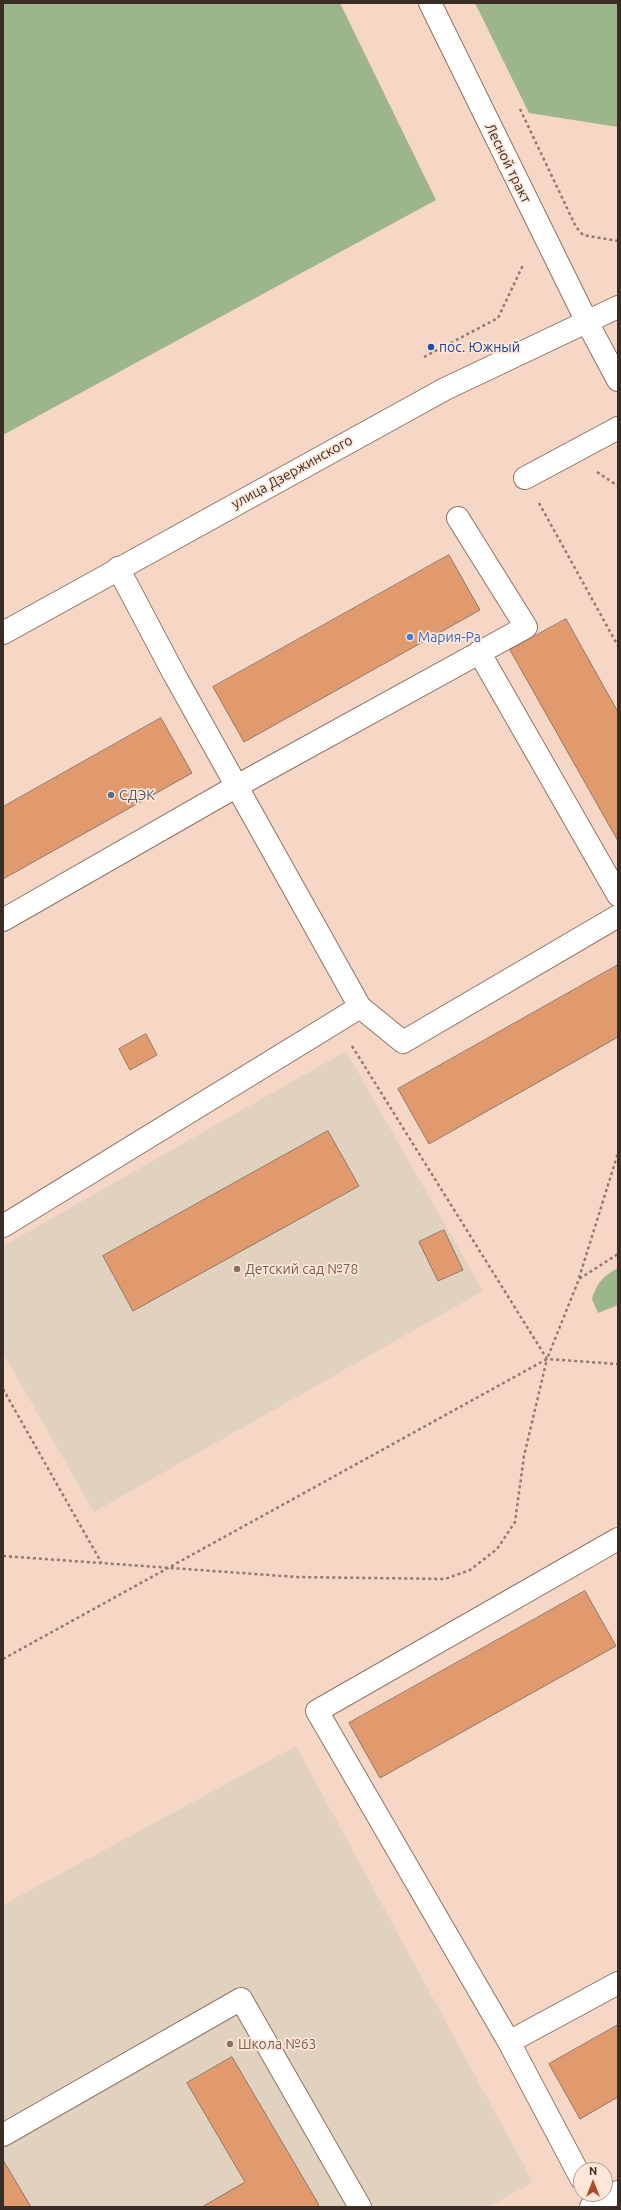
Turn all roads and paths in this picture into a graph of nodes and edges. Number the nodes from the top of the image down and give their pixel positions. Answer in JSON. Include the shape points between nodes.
{"nodes":[{"id":1,"x":430,"y":3,"type":"edge"},
{"id":2,"x":520,"y":109,"type":"dead end"},
{"id":3,"x":618,"y":241,"type":"edge"},
{"id":4,"x":523,"y":265,"type":"dead end"},
{"id":5,"x":618,"y":307,"type":"edge"},
{"id":6,"x":587,"y":322,"type":"junction"},
{"id":7,"x":424,"y":357,"type":"dead end"},
{"id":8,"x":618,"y":380,"type":"edge"},
{"id":9,"x":618,"y":428,"type":"edge"},
{"id":10,"x":526,"y":478,"type":"joint"},
{"id":11,"x":458,"y":518,"type":"dead end"},
{"id":12,"x":118,"y":568,"type":"junction"},
{"id":13,"x":3,"y":633,"type":"edge"},
{"id":14,"x":618,"y":646,"type":"edge"},
{"id":15,"x":479,"y":652,"type":"junction"},
{"id":16,"x":237,"y":786,"type":"junction"},
{"id":17,"x":618,"y":895,"type":"edge"},
{"id":18,"x":618,"y":916,"type":"edge"},
{"id":19,"x":3,"y":920,"type":"edge"},
{"id":20,"x":360,"y":1007,"type":"junction"},
{"id":21,"x":336,"y":1022,"type":"junction"},
{"id":22,"x":618,"y":1153,"type":"edge"},
{"id":23,"x":3,"y":1226,"type":"edge"},
{"id":24,"x":618,"y":1254,"type":"edge"},
{"id":25,"x":579,"y":1279,"type":"junction"},
{"id":26,"x":547,"y":1359,"type":"junction"},
{"id":27,"x":618,"y":1364,"type":"edge"},
{"id":28,"x":3,"y":1389,"type":"edge"},
{"id":29,"x":618,"y":1539,"type":"edge"},
{"id":30,"x":3,"y":1556,"type":"edge"},
{"id":31,"x":101,"y":1563,"type":"junction"},
{"id":32,"x":169,"y":1568,"type":"junction"},
{"id":33,"x":3,"y":1659,"type":"edge"},
{"id":34,"x":618,"y":1983,"type":"edge"},
{"id":35,"x":509,"y":2042,"type":"junction"},
{"id":36,"x":3,"y":2135,"type":"edge"},
{"id":37,"x":573,"y":2163,"type":"edge"},
{"id":38,"x":360,"y":2207,"type":"edge"}],
"edges":[{"from":1,"to":6,"type":"main road","name":"Лесной тракт"},
{"from":2,"to":3,"type":"path","via":[[576,227],[583,235]]},
{"from":4,"to":7,"type":"path","via":[[498,318]]},
{"from":5,"to":6,"type":"main road","name":"улица Дзержинского"},
{"from":6,"to":8,"type":"main road","name":"Лесной тракт"},
{"from":6,"to":12,"type":"main road","name":"улица Дзержинского","via":[[445,389]]},
{"from":9,"to":10,"type":"main road"},
{"from":10,"to":14,"type":"path"},
{"from":11,"to":15,"type":"main road","via":[[526,627]]},
{"from":12,"to":13,"type":"main road","name":"улица Дзержинского"},
{"from":12,"to":16,"type":"main road"},
{"from":15,"to":16,"type":"main road"},
{"from":15,"to":17,"type":"main road"},
{"from":16,"to":19,"type":"main road"},
{"from":16,"to":20,"type":"main road"},
{"from":18,"to":20,"type":"main road","via":[[403,1042]]},
{"from":20,"to":21,"type":"main road"},
{"from":21,"to":23,"type":"main road"},
{"from":21,"to":26,"type":"path"},
{"from":22,"to":25,"type":"path"},
{"from":24,"to":25,"type":"path"},
{"from":25,"to":26,"type":"path"},
{"from":26,"to":27,"type":"path"},
{"from":26,"to":32,"type":"path"},
{"from":26,"to":32,"type":"path","via":[[524,1456],[515,1522],[497,1549],[470,1570],[445,1579],[398,1580],[297,1577]]},
{"from":28,"to":31,"type":"path"},
{"from":29,"to":35,"type":"main road","via":[[317,1711]]},
{"from":30,"to":31,"type":"path"},
{"from":31,"to":32,"type":"path"},
{"from":32,"to":33,"type":"path"},
{"from":34,"to":35,"type":"main road"},
{"from":35,"to":37,"type":"main road"},
{"from":36,"to":38,"type":"main road","via":[[241,1999]]}]}
